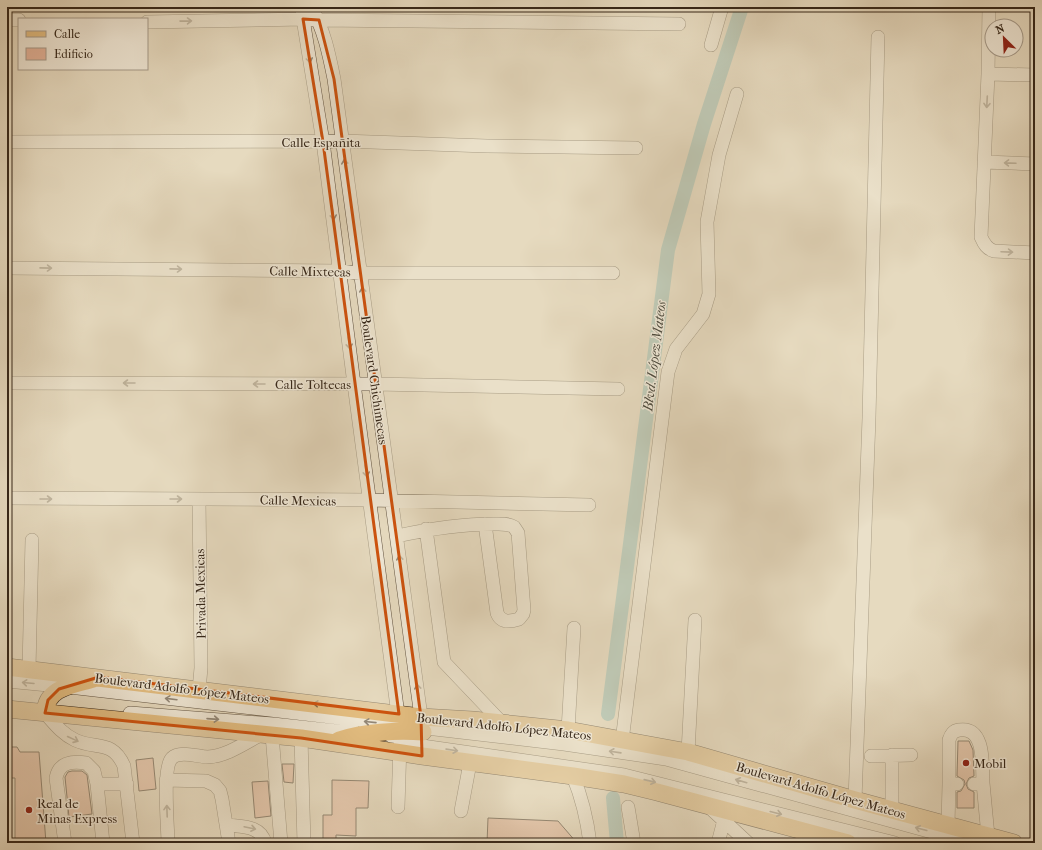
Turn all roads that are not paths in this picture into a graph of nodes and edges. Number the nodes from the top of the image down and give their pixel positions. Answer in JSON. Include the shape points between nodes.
{"nodes":[{"id":1,"x":311,"y":7,"type":"edge"},
{"id":2,"x":722,"y":7,"type":"edge"},
{"id":3,"x":989,"y":7,"type":"edge"},
{"id":4,"x":302,"y":13,"type":"edge"},
{"id":5,"x":7,"y":20,"type":"edge"},
{"id":6,"x":18,"y":20,"type":"edge"},
{"id":7,"x":318,"y":20,"type":"junction"},
{"id":8,"x":148,"y":22,"type":"edge"},
{"id":9,"x":679,"y":24,"type":"dead end"},
{"id":10,"x":878,"y":37,"type":"dead end"},
{"id":11,"x":711,"y":45,"type":"dead end"},
{"id":12,"x":988,"y":74,"type":"junction"},
{"id":13,"x":1035,"y":76,"type":"edge"},
{"id":14,"x":737,"y":94,"type":"dead end"},
{"id":15,"x":342,"y":141,"type":"junction"},
{"id":16,"x":7,"y":142,"type":"edge"},
{"id":17,"x":323,"y":142,"type":"junction"},
{"id":18,"x":636,"y":148,"type":"dead end"},
{"id":19,"x":984,"y":162,"type":"junction"},
{"id":20,"x":1035,"y":164,"type":"edge"},
{"id":21,"x":1035,"y":253,"type":"edge"},
{"id":22,"x":7,"y":268,"type":"edge"},
{"id":23,"x":340,"y":271,"type":"junction"},
{"id":24,"x":360,"y":273,"type":"junction"},
{"id":25,"x":613,"y":273,"type":"dead end"},
{"id":26,"x":7,"y":383,"type":"edge"},
{"id":27,"x":354,"y":384,"type":"junction"},
{"id":28,"x":375,"y":384,"type":"junction"},
{"id":29,"x":618,"y":389,"type":"dead end"},
{"id":30,"x":7,"y":498,"type":"edge"},
{"id":31,"x":199,"y":499,"type":"junction"},
{"id":32,"x":370,"y":500,"type":"junction"},
{"id":33,"x":392,"y":501,"type":"junction"},
{"id":34,"x":589,"y":505,"type":"dead end"},
{"id":35,"x":485,"y":524,"type":"junction"},
{"id":36,"x":426,"y":529,"type":"junction"},
{"id":37,"x":397,"y":536,"type":"junction"},
{"id":38,"x":32,"y":540,"type":"dead end"},
{"id":39,"x":695,"y":620,"type":"dead end"},
{"id":40,"x":574,"y":628,"type":"dead end"},
{"id":41,"x":7,"y":667,"type":"edge"},
{"id":42,"x":29,"y":669,"type":"junction"},
{"id":43,"x":99,"y":677,"type":"junction"},
{"id":44,"x":7,"y":681,"type":"edge"},
{"id":45,"x":69,"y":687,"type":"junction"},
{"id":46,"x":199,"y":690,"type":"junction"},
{"id":47,"x":7,"y":702,"type":"edge"},
{"id":48,"x":7,"y":709,"type":"edge"},
{"id":49,"x":45,"y":710,"type":"junction"},
{"id":50,"x":502,"y":723,"type":"junction"},
{"id":51,"x":568,"y":730,"type":"junction"},
{"id":52,"x":400,"y":732,"type":"junction"},
{"id":53,"x":267,"y":735,"type":"junction"},
{"id":54,"x":368,"y":735,"type":"junction"},
{"id":55,"x":422,"y":736,"type":"junction"},
{"id":56,"x":301,"y":738,"type":"junction"},
{"id":57,"x":622,"y":741,"type":"junction"},
{"id":58,"x":332,"y":743,"type":"junction"},
{"id":59,"x":688,"y":752,"type":"junction"},
{"id":60,"x":892,"y":755,"type":"junction"},
{"id":61,"x":912,"y":755,"type":"dead end"},
{"id":62,"x":872,"y":756,"type":"dead end"},
{"id":63,"x":470,"y":763,"type":"junction"},
{"id":64,"x":573,"y":776,"type":"junction"},
{"id":65,"x":166,"y":780,"type":"junction"},
{"id":66,"x":97,"y":784,"type":"junction"},
{"id":67,"x":127,"y":784,"type":"junction"},
{"id":68,"x":854,"y":800,"type":"junction"},
{"id":69,"x":708,"y":806,"type":"junction"},
{"id":70,"x":398,"y":807,"type":"dead end"},
{"id":71,"x":628,"y":807,"type":"dead end"},
{"id":72,"x":892,"y":810,"type":"junction"},
{"id":73,"x":461,"y":811,"type":"dead end"},
{"id":74,"x":724,"y":820,"type":"junction"},
{"id":75,"x":227,"y":825,"type":"junction"},
{"id":76,"x":948,"y":825,"type":"junction"},
{"id":77,"x":988,"y":836,"type":"junction"},
{"id":78,"x":65,"y":843,"type":"edge"},
{"id":79,"x":103,"y":843,"type":"edge"},
{"id":80,"x":133,"y":843,"type":"edge"},
{"id":81,"x":168,"y":843,"type":"edge"},
{"id":82,"x":229,"y":843,"type":"edge"},
{"id":83,"x":265,"y":843,"type":"edge"},
{"id":84,"x":281,"y":843,"type":"edge"},
{"id":85,"x":304,"y":843,"type":"edge"},
{"id":86,"x":590,"y":843,"type":"edge"},
{"id":87,"x":634,"y":843,"type":"edge"},
{"id":88,"x":718,"y":843,"type":"edge"},
{"id":89,"x":748,"y":843,"type":"edge"},
{"id":90,"x":848,"y":843,"type":"edge"},
{"id":91,"x":895,"y":843,"type":"edge"},
{"id":92,"x":972,"y":843,"type":"edge"},
{"id":93,"x":1014,"y":843,"type":"edge"}],
"edges":[{"from":1,"to":7,"type":"street","name":"Boulevard Chichimecas"},
{"from":2,"to":11,"type":"street"},
{"from":3,"to":12,"type":"street"},
{"from":4,"to":7,"type":"street"},
{"from":8,"to":4,"type":"street","one_way":true},
{"from":4,"to":17,"type":"street","name":"Boulevard Chichimecas","one_way":true},
{"from":5,"to":6,"type":"street"},
{"from":7,"to":9,"type":"street"},
{"from":7,"to":15,"type":"street","name":"Boulevard Chichimecas","via":[[330,55]]},
{"from":10,"to":68,"type":"street","via":[[869,418]]},
{"from":12,"to":13,"type":"street"},
{"from":12,"to":19,"type":"street","one_way":true},
{"from":14,"to":57,"type":"street","via":[[719,155],[707,222],[709,294],[703,314],[676,349],[668,372]]},
{"from":15,"to":17,"type":"street","name":"Calle Españita"},
{"from":15,"to":18,"type":"street","name":"Calle Españita"},
{"from":24,"to":15,"type":"street","name":"Boulevard Chichimecas","one_way":true},
{"from":16,"to":17,"type":"street","name":"Calle Españita"},
{"from":17,"to":23,"type":"street","name":"Boulevard Chichimecas","one_way":true},
{"from":20,"to":19,"type":"street","one_way":true},
{"from":19,"to":21,"type":"street","one_way":true,"via":[[981,231],[983,242],[989,250]]},
{"from":22,"to":23,"type":"street","name":"Calle Mixtecas","one_way":true},
{"from":23,"to":24,"type":"street","name":"Calle Mixtecas"},
{"from":23,"to":27,"type":"street","name":"Boulevard Chichimecas","one_way":true},
{"from":24,"to":25,"type":"street","name":"Calle Mixtecas"},
{"from":28,"to":24,"type":"street","name":"Boulevard Chichimecas","one_way":true},
{"from":27,"to":26,"type":"street","name":"Calle Toltecas","one_way":true},
{"from":27,"to":28,"type":"street","name":"Calle Toltecas"},
{"from":27,"to":32,"type":"street","name":"Boulevard Chichimecas","one_way":true},
{"from":28,"to":29,"type":"street","name":"Calle Toltecas"},
{"from":28,"to":33,"type":"street","name":"Boulevard Chichimecas"},
{"from":30,"to":31,"type":"street","name":"Calle Mexicas","one_way":true},
{"from":31,"to":32,"type":"street","name":"Calle Mexicas"},
{"from":31,"to":46,"type":"street","name":"Privada Mexicas"},
{"from":32,"to":33,"type":"street","name":"Calle Mexicas"},
{"from":32,"to":52,"type":"street","name":"Boulevard Chichimecas"},
{"from":33,"to":34,"type":"street","name":"Calle Mexicas"},
{"from":33,"to":37,"type":"street","name":"Boulevard Chichimecas"},
{"from":35,"to":35,"type":"street","via":[[511,525],[517,530],[524,610],[519,619],[504,621],[497,613]]},
{"from":35,"to":36,"type":"street"},
{"from":36,"to":37,"type":"street"},
{"from":36,"to":50,"type":"street","via":[[444,662]]},
{"from":55,"to":37,"type":"street","name":"Boulevard Chichimecas","one_way":true},
{"from":38,"to":42,"type":"street"},
{"from":39,"to":59,"type":"street"},
{"from":40,"to":51,"type":"street"},
{"from":41,"to":42,"type":"main road","name":"Boulevard Adolfo López Mateos"},
{"from":42,"to":43,"type":"main road","name":"Boulevard Adolfo López Mateos"},
{"from":43,"to":45,"type":"main road"},
{"from":43,"to":46,"type":"main road","name":"Boulevard Adolfo López Mateos"},
{"from":45,"to":44,"type":"street","one_way":true},
{"from":45,"to":49,"type":"main road","via":[[52,694]]},
{"from":52,"to":45,"type":"street","one_way":true},
{"from":52,"to":46,"type":"main road","name":"Boulevard Adolfo López Mateos","one_way":true},
{"from":47,"to":49,"type":"street"},
{"from":48,"to":49,"type":"main road","name":"Boulevard Adolfo López Mateos"},
{"from":49,"to":53,"type":"main road","name":"Boulevard Adolfo López Mateos"},
{"from":49,"to":54,"type":"street","one_way":true,"via":[[273,724]]},
{"from":49,"to":67,"type":"street","one_way":true,"via":[[57,728],[76,741],[115,751],[124,766]]},
{"from":50,"to":51,"type":"main road","name":"Boulevard Adolfo López Mateos"},
{"from":50,"to":55,"type":"main road","name":"Boulevard Adolfo López Mateos"},
{"from":51,"to":57,"type":"main road","name":"Boulevard Adolfo López Mateos"},
{"from":52,"to":54,"type":"main road"},
{"from":52,"to":55,"type":"main road","name":"Boulevard Adolfo López Mateos"},
{"from":52,"to":55,"type":"main road","name":"Boulevard Adolfo López Mateos"},
{"from":52,"to":58,"type":"main road","name":"Boulevard Adolfo López Mateos"},
{"from":52,"to":70,"type":"street","name":"Boulevard Chichimecas"},
{"from":53,"to":56,"type":"main road","name":"Boulevard Adolfo López Mateos"},
{"from":53,"to":65,"type":"street","via":[[217,755],[178,755],[168,764]]},
{"from":53,"to":84,"type":"street"},
{"from":54,"to":58,"type":"main road"},
{"from":55,"to":63,"type":"main road","name":"Boulevard Adolfo López Mateos"},
{"from":55,"to":91,"type":"street","one_way":true,"via":[[624,774]]},
{"from":92,"to":55,"type":"street","one_way":true,"via":[[666,760],[564,744]]},
{"from":56,"to":58,"type":"main road","name":"Boulevard Adolfo López Mateos"},
{"from":56,"to":85,"type":"street"},
{"from":57,"to":59,"type":"main road","name":"Boulevard Adolfo López Mateos"},
{"from":59,"to":68,"type":"main road","name":"Boulevard Adolfo López Mateos"},
{"from":60,"to":61,"type":"street"},
{"from":60,"to":62,"type":"street"},
{"from":60,"to":72,"type":"street"},
{"from":63,"to":64,"type":"main road","name":"Boulevard Adolfo López Mateos"},
{"from":63,"to":73,"type":"street"},
{"from":64,"to":69,"type":"main road","name":"Boulevard Adolfo López Mateos","via":[[624,784]]},
{"from":64,"to":86,"type":"street","via":[[582,798]]},
{"from":65,"to":75,"type":"street","via":[[201,781],[215,785],[220,791]]},
{"from":81,"to":65,"type":"street","one_way":true},
{"from":66,"to":67,"type":"street"},
{"from":66,"to":78,"type":"street","via":[[94,771],[86,763],[68,763],[57,772],[56,789]]},
{"from":66,"to":79,"type":"street"},
{"from":67,"to":80,"type":"street"},
{"from":68,"to":72,"type":"main road","name":"Boulevard Adolfo López Mateos"},
{"from":69,"to":74,"type":"street"},
{"from":69,"to":90,"type":"main road","name":"Boulevard Adolfo López Mateos"},
{"from":71,"to":87,"type":"street"},
{"from":72,"to":76,"type":"main road","name":"Boulevard Adolfo López Mateos"},
{"from":74,"to":88,"type":"street"},
{"from":74,"to":89,"type":"street"},
{"from":75,"to":82,"type":"street"},
{"from":75,"to":83,"type":"street","one_way":true,"via":[[257,830]]},
{"from":76,"to":77,"type":"main road","name":"Boulevard Adolfo López Mateos"},
{"from":76,"to":77,"type":"street","via":[[953,784],[949,740],[954,731],[972,732],[980,742],[979,784]]},
{"from":77,"to":93,"type":"main road","name":"Boulevard Adolfo López Mateos"}]}
